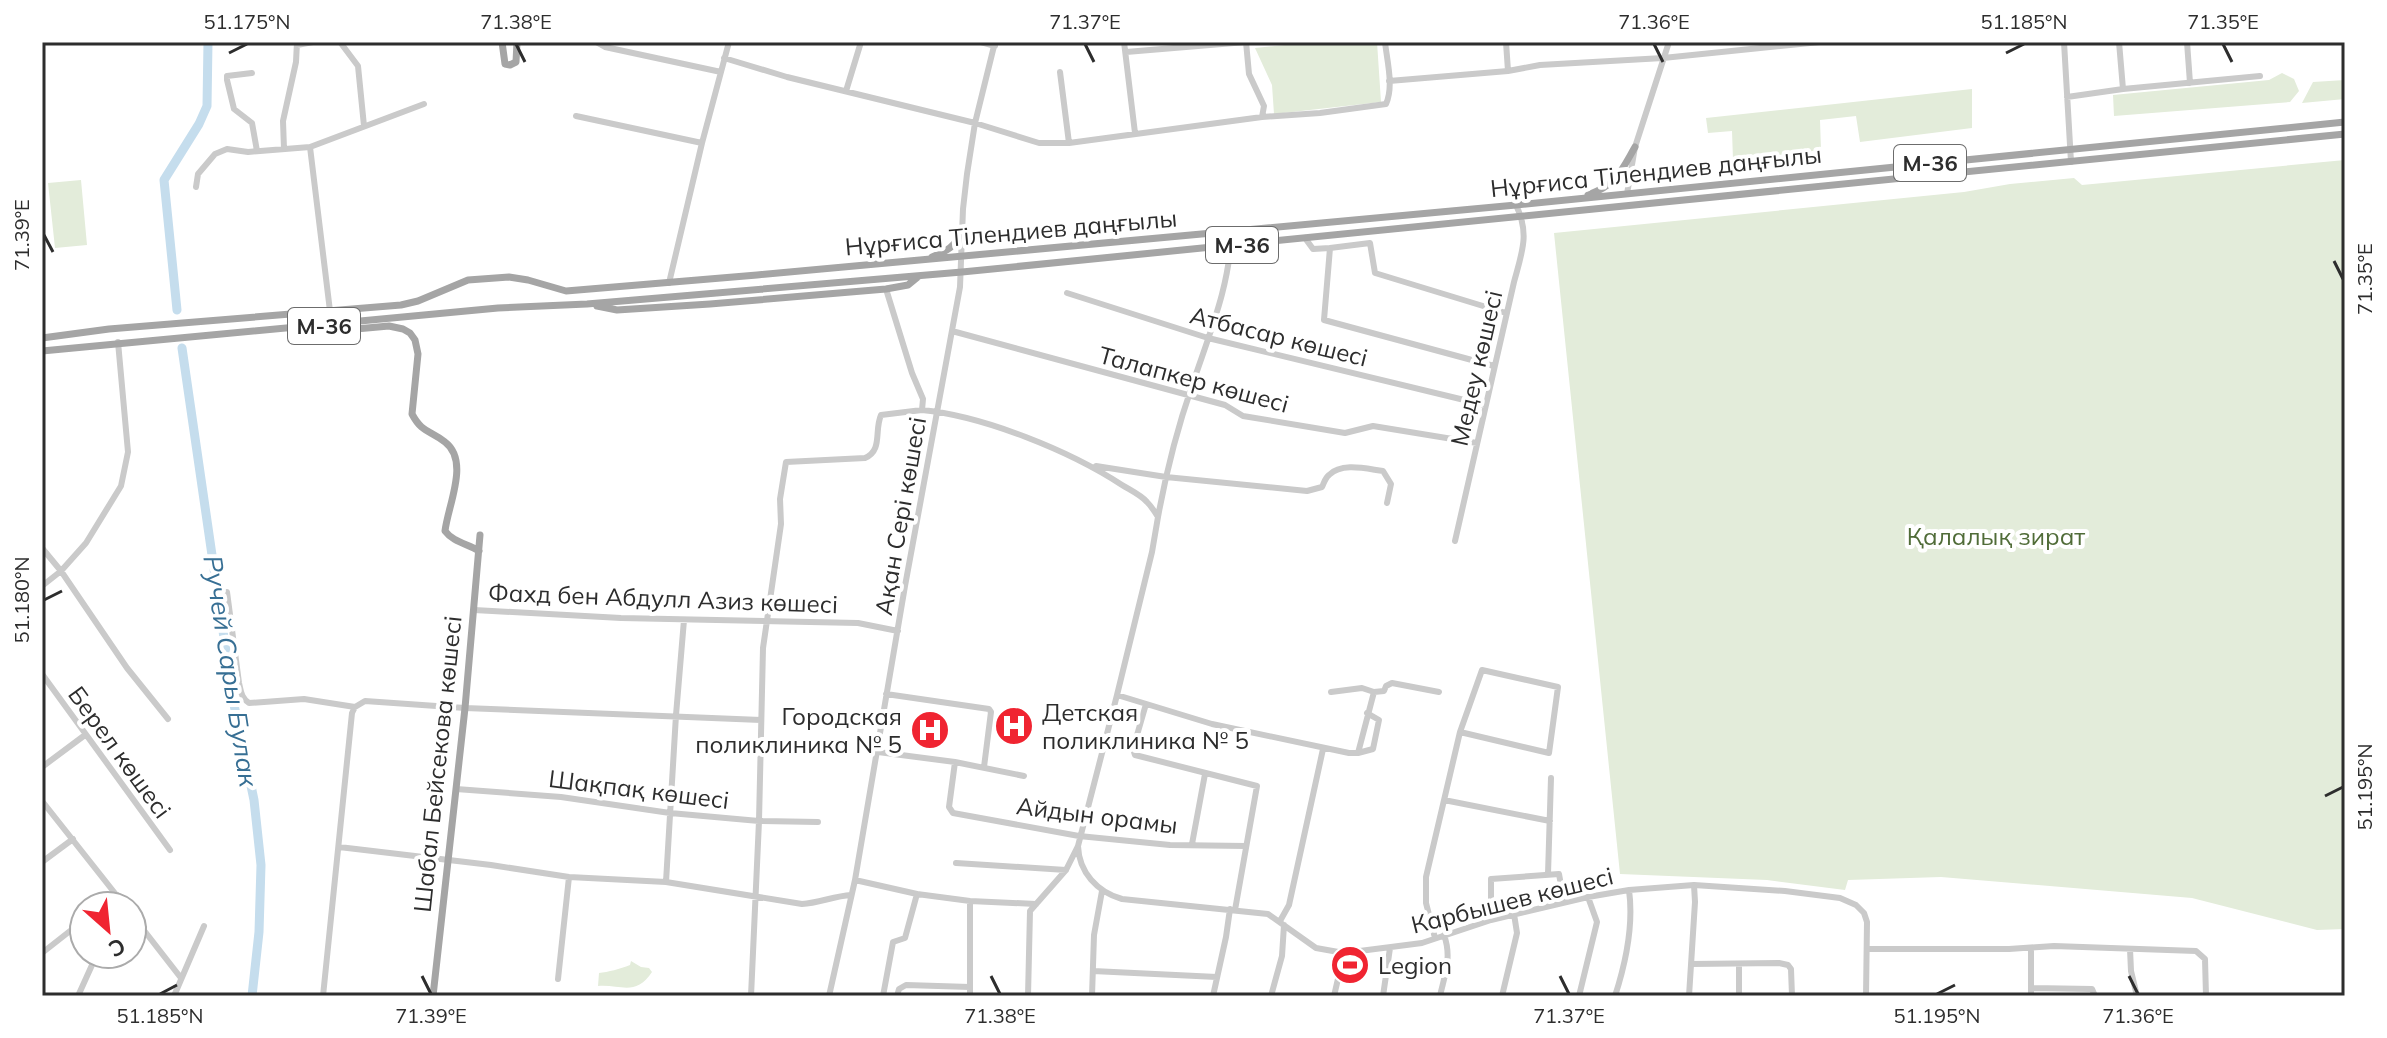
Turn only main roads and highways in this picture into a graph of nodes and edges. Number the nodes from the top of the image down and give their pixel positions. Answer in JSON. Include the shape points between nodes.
{"nodes":[{"id":1,"x":502,"y":42,"type":"edge"},
{"id":2,"x":517,"y":42,"type":"edge"},
{"id":3,"x":2345,"y":122,"type":"edge"},
{"id":4,"x":2345,"y":134,"type":"edge"},
{"id":5,"x":1635,"y":147,"type":"road end"},
{"id":6,"x":1576,"y":199,"type":"junction"},
{"id":7,"x":962,"y":231,"type":"road end"},
{"id":8,"x":921,"y":262,"type":"junction"},
{"id":9,"x":743,"y":276,"type":"junction"},
{"id":10,"x":919,"y":276,"type":"junction"},
{"id":11,"x":845,"y":282,"type":"junction"},
{"id":12,"x":870,"y":290,"type":"junction"},
{"id":13,"x":566,"y":291,"type":"junction"},
{"id":14,"x":742,"y":291,"type":"junction"},
{"id":15,"x":566,"y":304,"type":"junction"},
{"id":16,"x":587,"y":304,"type":"junction"},
{"id":17,"x":230,"y":321,"type":"junction"},
{"id":18,"x":324,"y":326,"type":"junction"},
{"id":19,"x":117,"y":328,"type":"junction"},
{"id":20,"x":231,"y":333,"type":"junction"},
{"id":21,"x":42,"y":338,"type":"edge"},
{"id":22,"x":118,"y":342,"type":"junction"},
{"id":23,"x":42,"y":351,"type":"edge"},
{"id":24,"x":480,"y":535,"type":"dead end"},
{"id":25,"x":479,"y":551,"type":"junction"},
{"id":26,"x":433,"y":996,"type":"edge"}],
"edges":[{"from":1,"to":2,"type":"main road","via":[[508,65],[516,62]]},
{"from":3,"to":6,"type":"main road","name":"Нұрғиса Тілендиев даңғылы","number":"M-36"},
{"from":4,"to":10,"type":"main road","name":"Нұрғиса Тілендиев даңғылы","number":"M-36"},
{"from":5,"to":6,"type":"main road","via":[[1608,187]]},
{"from":6,"to":8,"type":"main road","name":"Нұрғиса Тілендиев даңғылы","number":"M-36"},
{"from":7,"to":8,"type":"main road","via":[[949,250]]},
{"from":8,"to":9,"type":"main road","name":"Нұрғиса Тілендиев даңғылы","number":"M-36"},
{"from":9,"to":13,"type":"main road","name":"Нұрғиса Тілендиев даңғылы","number":"M-36"},
{"from":9,"to":14,"type":"main road"},
{"from":10,"to":11,"type":"main road","name":"Нұрғиса Тілендиев даңғылы","number":"M-36"},
{"from":10,"to":12,"type":"main road","via":[[908,285]]},
{"from":11,"to":12,"type":"main road"},
{"from":11,"to":14,"type":"main road","name":"Нұрғиса Тілендиев даңғылы","number":"M-36"},
{"from":12,"to":16,"type":"main road","via":[[617,310]]},
{"from":13,"to":15,"type":"main road"},
{"from":13,"to":17,"type":"main road","name":"Нұрғиса Тілендиев даңғылы","number":"M-36","via":[[509,277],[468,280],[401,305]]},
{"from":14,"to":16,"type":"main road","name":"Нұрғиса Тілендиев даңғылы","number":"M-36"},
{"from":15,"to":16,"type":"main road","name":"Нұрғиса Тілендиев даңғылы","number":"M-36"},
{"from":15,"to":18,"type":"main road","name":"Нұрғиса Тілендиев даңғылы","number":"M-36"},
{"from":17,"to":19,"type":"main road","name":"Нұрғиса Тілендиев даңғылы","number":"M-36"},
{"from":17,"to":20,"type":"main road"},
{"from":18,"to":20,"type":"main road","name":"Нұрғиса Тілендиев даңғылы","number":"M-36"},
{"from":18,"to":25,"type":"main road","via":[[334,331],[389,326],[415,340],[412,414],[424,431],[451,447],[456,464],[445,531]]},
{"from":19,"to":21,"type":"main road","number":"M-36"},
{"from":19,"to":22,"type":"main road"},
{"from":20,"to":22,"type":"main road","name":"Нұрғиса Тілендиев даңғылы","number":"M-36"},
{"from":22,"to":23,"type":"main road","number":"M-36"},
{"from":24,"to":25,"type":"main road","name":"Шабал Бейсекова көшесі"},
{"from":25,"to":26,"type":"main road","name":"Шабал Бейсекова көшесі"}]}
